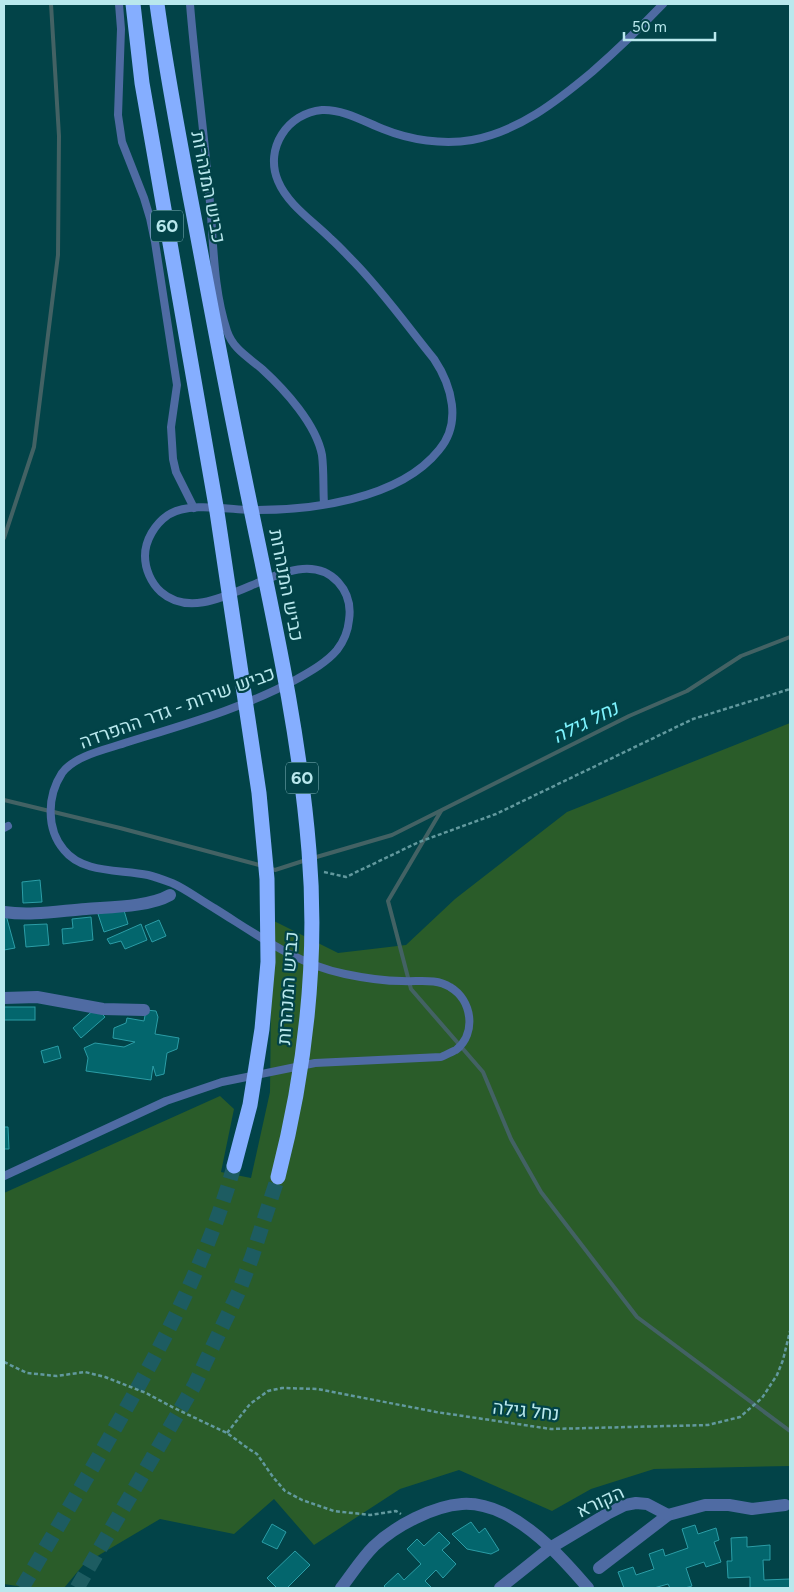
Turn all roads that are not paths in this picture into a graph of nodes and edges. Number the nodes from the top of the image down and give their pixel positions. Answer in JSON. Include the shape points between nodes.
{"nodes":[{"id":1,"x":119,"y":4,"type":"edge"},
{"id":2,"x":133,"y":4,"type":"edge"},
{"id":3,"x":157,"y":4,"type":"edge"},
{"id":4,"x":190,"y":4,"type":"edge"},
{"id":5,"x":662,"y":4,"type":"edge"},
{"id":6,"x":324,"y":504,"type":"junction"},
{"id":7,"x":194,"y":508,"type":"junction"},
{"id":8,"x":170,"y":895,"type":"dead end"},
{"id":9,"x":4,"y":912,"type":"edge"},
{"id":10,"x":4,"y":998,"type":"edge"},
{"id":11,"x":144,"y":1010,"type":"dead end"},
{"id":12,"x":234,"y":1166,"type":"tunnel mouth"},
{"id":13,"x":4,"y":1176,"type":"edge"},
{"id":14,"x":278,"y":1177,"type":"tunnel mouth"},
{"id":15,"x":785,"y":1505,"type":"dead end"},
{"id":16,"x":668,"y":1515,"type":"junction"},
{"id":17,"x":550,"y":1548,"type":"junction"},
{"id":18,"x":599,"y":1568,"type":"dead end"},
{"id":19,"x":341,"y":1588,"type":"edge"},
{"id":20,"x":500,"y":1588,"type":"edge"},
{"id":21,"x":588,"y":1588,"type":"edge"}],
"edges":[{"from":1,"to":7,"type":"lane","via":[[120,129],[155,242],[177,385],[171,427],[173,460]]},
{"from":2,"to":12,"type":"highway","name":"כביש המנהרות","number":"60","via":[[142,83],[217,512],[259,793],[267,879],[265,997],[258,1058]]},
{"from":3,"to":14,"type":"highway","name":"כביש המנהרות","number":"60","via":[[167,75],[302,776],[312,911],[309,992],[292,1122]]},
{"from":4,"to":6,"type":"lane","via":[[215,276],[223,318],[237,349],[289,396],[316,439],[322,454]]},
{"from":5,"to":6,"type":"lane","name":"כביש שירות - גדר ההפרדה","via":[[630,39],[556,102],[523,122],[486,136],[457,142],[417,139],[335,111],[323,110],[296,119],[280,136],[274,169],[278,182],[311,221],[357,265],[434,359],[449,388],[452,408],[450,435],[427,463],[373,493]]},
{"from":6,"to":7,"type":"lane","name":"כביש שירות - גדר ההפרדה","via":[[287,510]]},
{"from":7,"to":13,"type":"lane","name":"כביש שירות - גדר ההפרדה","via":[[170,514],[157,524],[149,538],[145,562],[149,576],[162,592],[180,602],[196,604],[280,574],[310,570],[323,572],[335,578],[348,599],[349,627],[344,640],[325,661],[264,696],[88,755],[69,766],[62,773],[50,803],[50,820],[57,839],[76,861],[148,875],[175,884],[306,962],[343,974],[378,980],[445,984],[456,990],[468,1008],[468,1030],[455,1050],[441,1057],[315,1063],[222,1082],[166,1101]]},
{"from":8,"to":9,"type":"street","via":[[161,900],[126,905],[19,914]]},
{"from":10,"to":11,"type":"street","via":[[37,997],[103,1009]]},
{"from":15,"to":16,"type":"street","via":[[752,1509],[705,1505]]},
{"from":16,"to":17,"type":"street","name":"הקורא","via":[[647,1504],[625,1505]]},
{"from":16,"to":18,"type":"street"},
{"from":17,"to":19,"type":"street","via":[[537,1535],[508,1517],[476,1504],[461,1504],[412,1520],[375,1546]]},
{"from":17,"to":20,"type":"street","name":"הקורא"},
{"from":17,"to":21,"type":"street"}]}
